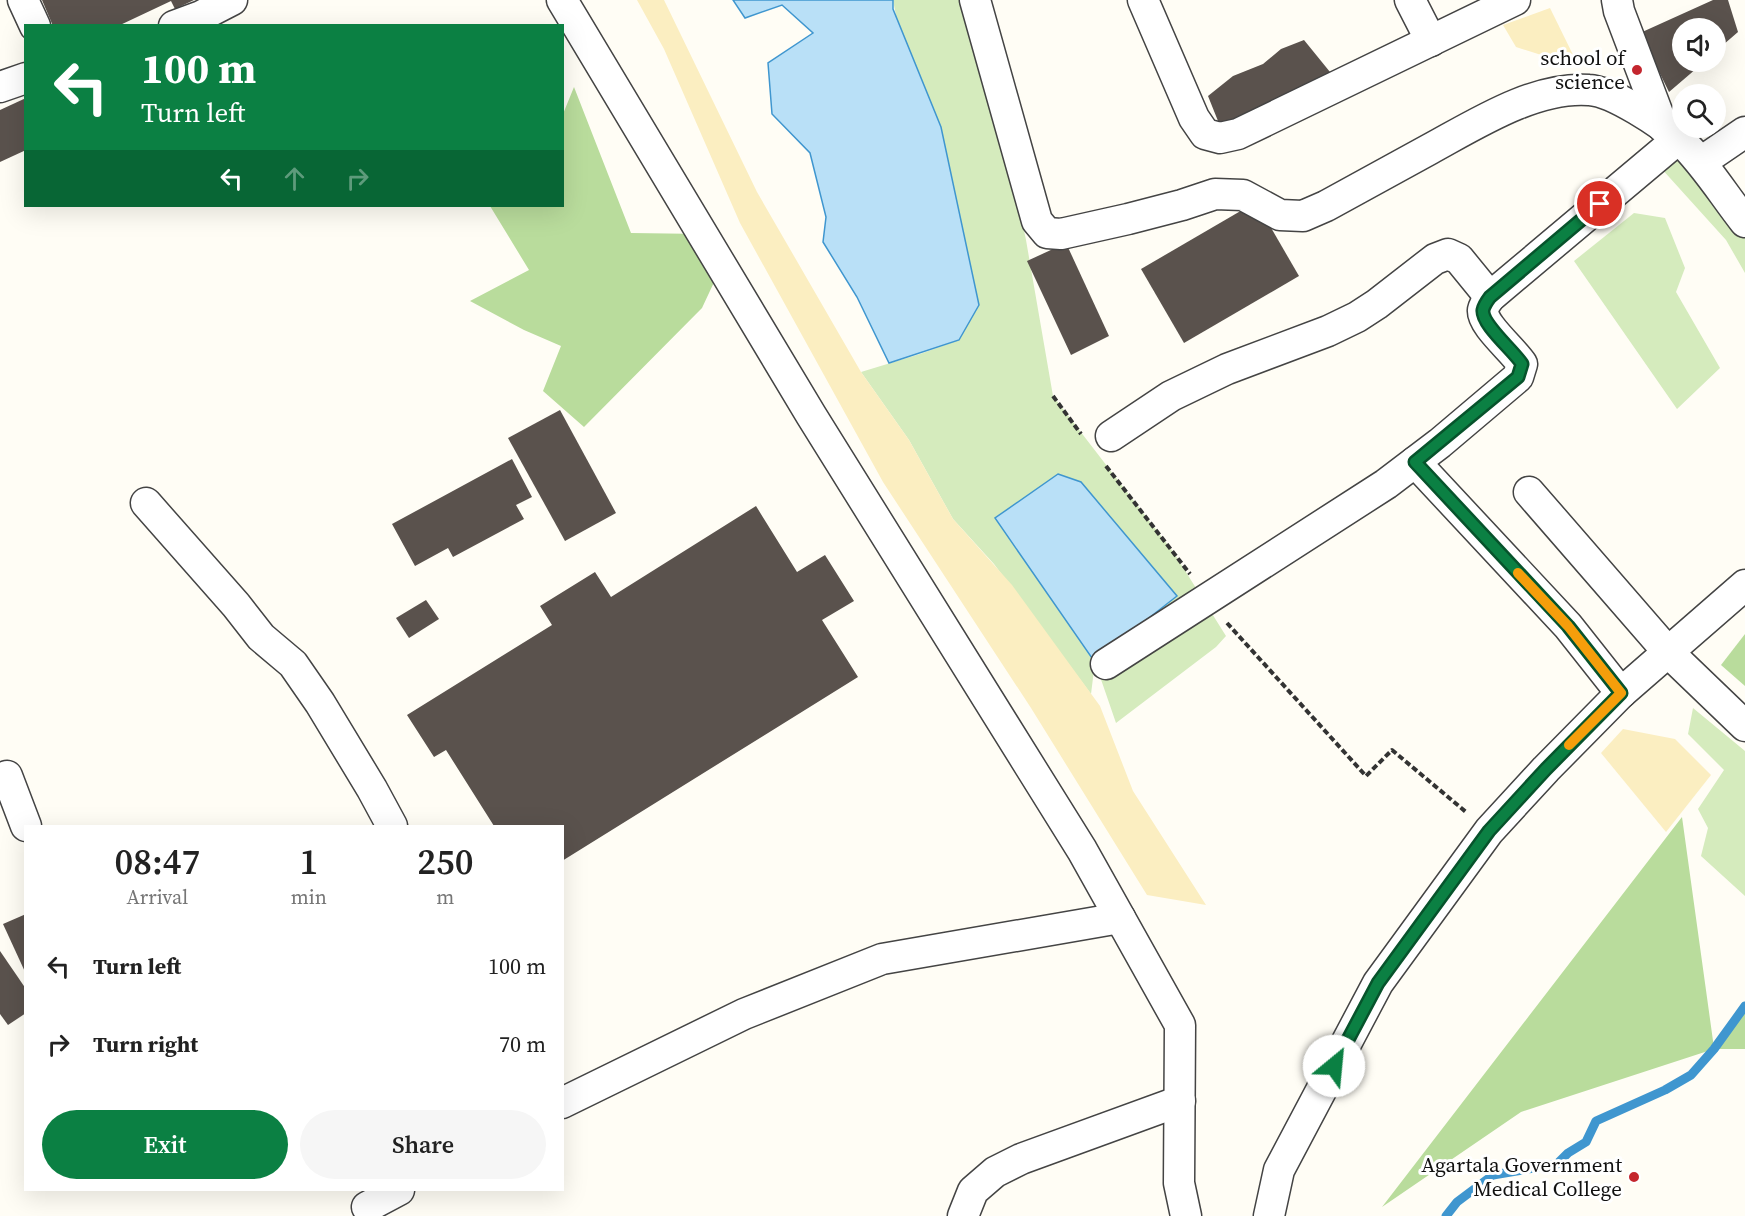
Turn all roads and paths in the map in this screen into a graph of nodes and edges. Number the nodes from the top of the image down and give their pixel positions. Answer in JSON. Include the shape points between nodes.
{"nodes":[{"id":1,"x":23,"y":0,"type":"edge"},
{"id":2,"x":232,"y":0,"type":"edge"},
{"id":3,"x":562,"y":0,"type":"edge"},
{"id":4,"x":975,"y":0,"type":"edge"},
{"id":5,"x":1143,"y":0,"type":"edge"},
{"id":6,"x":1410,"y":0,"type":"edge"},
{"id":7,"x":1515,"y":0,"type":"edge"},
{"id":8,"x":1612,"y":4,"type":"edge"},
{"id":9,"x":34,"y":24,"type":"edge"},
{"id":10,"x":179,"y":24,"type":"edge"},
{"id":11,"x":1431,"y":40,"type":"junction"},
{"id":12,"x":24,"y":79,"type":"edge"},
{"id":13,"x":0,"y":87,"type":"edge"},
{"id":14,"x":1745,"y":132,"type":"edge"},
{"id":15,"x":1671,"y":133,"type":"junction"},
{"id":16,"x":1701,"y":162,"type":"junction"},
{"id":17,"x":1745,"y":222,"type":"edge"},
{"id":18,"x":1490,"y":297,"type":"junction"},
{"id":19,"x":1053,"y":396,"type":"dead end"},
{"id":20,"x":1100,"y":445,"type":"junction"},
{"id":21,"x":1415,"y":462,"type":"junction"},
{"id":22,"x":1529,"y":492,"type":"dead end"},
{"id":23,"x":146,"y":503,"type":"dead end"},
{"id":24,"x":1745,"y":585,"type":"edge"},
{"id":25,"x":1208,"y":598,"type":"junction"},
{"id":26,"x":1668,"y":652,"type":"junction"},
{"id":27,"x":1106,"y":664,"type":"dead end"},
{"id":28,"x":1621,"y":693,"type":"junction"},
{"id":29,"x":1745,"y":726,"type":"edge"},
{"id":30,"x":7,"y":776,"type":"dead end"},
{"id":31,"x":26,"y":825,"type":"edge"},
{"id":32,"x":391,"y":825,"type":"edge"},
{"id":33,"x":1489,"y":831,"type":"junction"},
{"id":34,"x":1120,"y":918,"type":"junction"},
{"id":35,"x":1180,"y":1101,"type":"junction"},
{"id":36,"x":564,"y":1102,"type":"edge"},
{"id":37,"x":397,"y":1191,"type":"edge"},
{"id":38,"x":367,"y":1207,"type":"dead end"},
{"id":39,"x":963,"y":1216,"type":"edge"},
{"id":40,"x":1186,"y":1216,"type":"edge"},
{"id":41,"x":1269,"y":1216,"type":"edge"}],
"edges":[{"from":1,"to":9,"type":"street"},
{"from":2,"to":10,"type":"street"},
{"from":3,"to":34,"type":"street"},
{"from":4,"to":15,"type":"street","via":[[1037,222],[1047,233],[1061,234],[1128,219],[1215,194],[1243,195],[1281,215],[1303,216],[1500,111],[1571,90],[1592,90],[1631,105]]},
{"from":5,"to":11,"type":"street","via":[[1194,118],[1205,135],[1220,138],[1238,134]]},
{"from":6,"to":11,"type":"street"},
{"from":7,"to":11,"type":"street"},
{"from":8,"to":15,"type":"street"},
{"from":12,"to":13,"type":"street"},
{"from":14,"to":16,"type":"street"},
{"from":15,"to":16,"type":"street"},
{"from":15,"to":18,"type":"street"},
{"from":16,"to":17,"type":"street"},
{"from":18,"to":20,"type":"street","via":[[1459,259],[1448,254],[1442,256],[1358,317],[1251,358],[1171,396]]},
{"from":18,"to":21,"type":"street","via":[[1483,308],[1483,318],[1522,364],[1518,377]]},
{"from":19,"to":20,"type":"path"},
{"from":20,"to":25,"type":"path"},
{"from":21,"to":25,"type":"street"},
{"from":21,"to":28,"type":"street","via":[[1568,626]]},
{"from":22,"to":26,"type":"street"},
{"from":23,"to":32,"type":"street","via":[[261,637],[293,664]]},
{"from":24,"to":26,"type":"street"},
{"from":25,"to":27,"type":"street"},
{"from":25,"to":33,"type":"path","via":[[1366,776],[1392,750]]},
{"from":26,"to":28,"type":"street"},
{"from":26,"to":29,"type":"street"},
{"from":28,"to":33,"type":"street"},
{"from":30,"to":31,"type":"street"},
{"from":33,"to":41,"type":"street","via":[[1378,983],[1279,1170]]},
{"from":34,"to":35,"type":"street","via":[[1180,1025]]},
{"from":34,"to":36,"type":"street","via":[[882,959],[744,1014]]},
{"from":35,"to":39,"type":"street","via":[[995,1172],[973,1191]]},
{"from":35,"to":40,"type":"street","via":[[1179,1183]]},
{"from":37,"to":38,"type":"street"}]}
